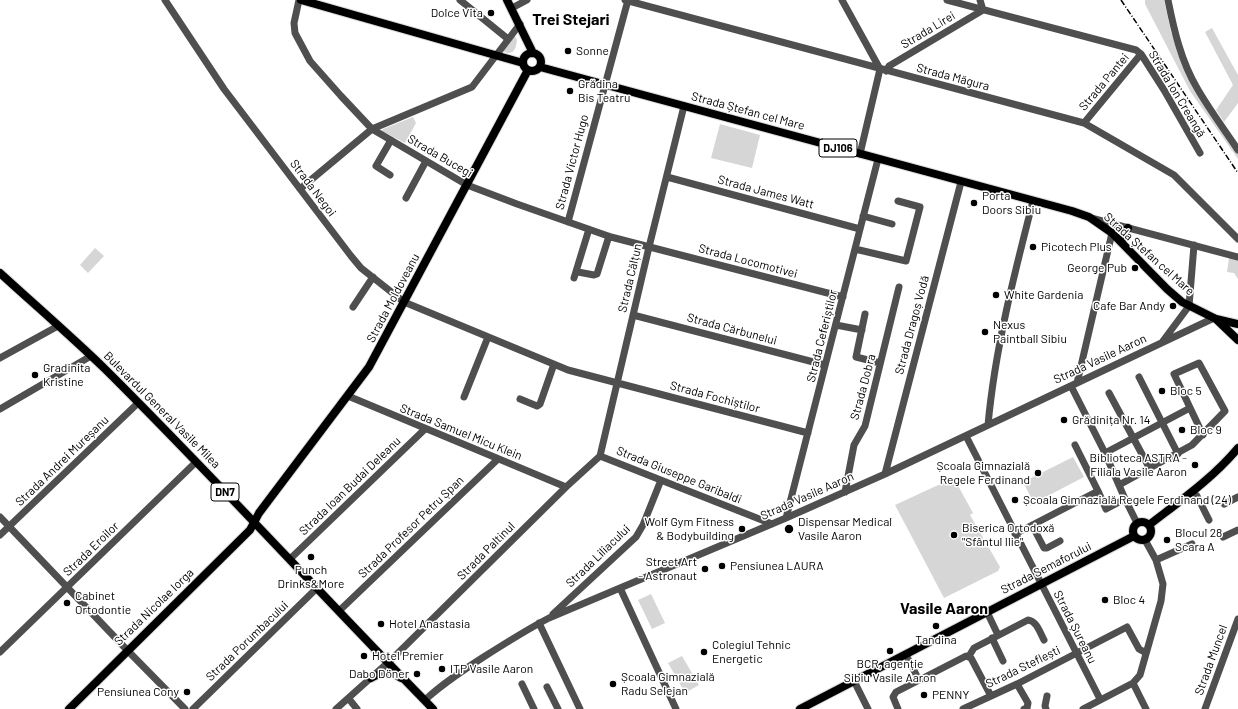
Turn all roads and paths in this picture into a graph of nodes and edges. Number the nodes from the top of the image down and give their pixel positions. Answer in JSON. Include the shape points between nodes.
{"nodes":[{"id":1,"x":165,"y":0,"type":"edge"},
{"id":2,"x":300,"y":0,"type":"edge"},
{"id":3,"x":460,"y":0,"type":"edge"},
{"id":4,"x":507,"y":0,"type":"edge"},
{"id":5,"x":527,"y":0,"type":"edge"},
{"id":6,"x":627,"y":0,"type":"edge"},
{"id":7,"x":842,"y":0,"type":"edge"},
{"id":8,"x":948,"y":0,"type":"edge"},
{"id":9,"x":980,"y":0,"type":"edge"},
{"id":10,"x":1168,"y":0,"type":"edge"},
{"id":11,"x":512,"y":8,"type":"junction"},
{"id":12,"x":983,"y":10,"type":"junction"},
{"id":13,"x":520,"y":24,"type":"junction"},
{"id":14,"x":508,"y":39,"type":"junction"},
{"id":15,"x":533,"y":53,"type":"junction"},
{"id":16,"x":1141,"y":54,"type":"junction"},
{"id":17,"x":496,"y":55,"type":"junction"},
{"id":18,"x":523,"y":62,"type":"junction"},
{"id":19,"x":540,"y":67,"type":"junction"},
{"id":20,"x":528,"y":70,"type":"junction"},
{"id":21,"x":883,"y":70,"type":"junction"},
{"id":22,"x":604,"y":85,"type":"junction"},
{"id":23,"x":684,"y":106,"type":"junction"},
{"id":24,"x":1084,"y":123,"type":"junction"},
{"id":25,"x":372,"y":129,"type":"junction"},
{"id":26,"x":391,"y":140,"type":"junction"},
{"id":27,"x":1238,"y":150,"type":"edge"},
{"id":28,"x":1200,"y":153,"type":"dead end"},
{"id":29,"x":860,"y":154,"type":"junction"},
{"id":30,"x":878,"y":158,"type":"junction"},
{"id":31,"x":426,"y":161,"type":"junction"},
{"id":32,"x":390,"y":175,"type":"dead end"},
{"id":33,"x":667,"y":177,"type":"junction"},
{"id":34,"x":961,"y":182,"type":"junction"},
{"id":35,"x":467,"y":185,"type":"junction"},
{"id":36,"x":300,"y":189,"type":"junction"},
{"id":37,"x":406,"y":198,"type":"dead end"},
{"id":38,"x":898,"y":201,"type":"dead end"},
{"id":39,"x":1033,"y":201,"type":"junction"},
{"id":40,"x":863,"y":216,"type":"junction"},
{"id":41,"x":1089,"y":217,"type":"junction"},
{"id":42,"x":568,"y":222,"type":"junction"},
{"id":43,"x":892,"y":224,"type":"dead end"},
{"id":44,"x":1128,"y":228,"type":"junction"},
{"id":45,"x":589,"y":229,"type":"junction"},
{"id":46,"x":860,"y":229,"type":"junction"},
{"id":47,"x":1112,"y":233,"type":"junction"},
{"id":48,"x":608,"y":236,"type":"junction"},
{"id":49,"x":1238,"y":239,"type":"edge"},
{"id":50,"x":1122,"y":242,"type":"junction"},
{"id":51,"x":1194,"y":245,"type":"junction"},
{"id":52,"x":649,"y":247,"type":"junction"},
{"id":53,"x":855,"y":249,"type":"junction"},
{"id":54,"x":1238,"y":257,"type":"edge"},
{"id":55,"x":0,"y":273,"type":"edge"},
{"id":56,"x":373,"y":277,"type":"junction"},
{"id":57,"x":899,"y":287,"type":"dead end"},
{"id":58,"x":843,"y":297,"type":"junction"},
{"id":59,"x":404,"y":302,"type":"junction"},
{"id":60,"x":1189,"y":306,"type":"junction"},
{"id":61,"x":353,"y":307,"type":"dead end"},
{"id":62,"x":866,"y":314,"type":"dead end"},
{"id":63,"x":633,"y":315,"type":"junction"},
{"id":64,"x":1215,"y":318,"type":"junction"},
{"id":65,"x":1238,"y":324,"type":"edge"},
{"id":66,"x":836,"y":325,"type":"junction"},
{"id":67,"x":58,"y":326,"type":"junction"},
{"id":68,"x":862,"y":330,"type":"junction"},
{"id":69,"x":488,"y":337,"type":"junction"},
{"id":70,"x":1238,"y":340,"type":"edge"},
{"id":71,"x":1161,"y":342,"type":"junction"},
{"id":72,"x":91,"y":356,"type":"junction"},
{"id":73,"x":0,"y":358,"type":"edge"},
{"id":74,"x":880,"y":363,"type":"junction"},
{"id":75,"x":554,"y":364,"type":"junction"},
{"id":76,"x":825,"y":365,"type":"junction"},
{"id":77,"x":1139,"y":378,"type":"dead end"},
{"id":78,"x":617,"y":383,"type":"junction"},
{"id":79,"x":1074,"y":384,"type":"junction"},
{"id":80,"x":1109,"y":393,"type":"dead end"},
{"id":81,"x":348,"y":396,"type":"junction"},
{"id":82,"x":464,"y":397,"type":"dead end"},
{"id":83,"x":520,"y":399,"type":"dead end"},
{"id":84,"x":138,"y":403,"type":"junction"},
{"id":85,"x":1190,"y":408,"type":"junction"},
{"id":86,"x":0,"y":409,"type":"edge"},
{"id":87,"x":1162,"y":423,"type":"junction"},
{"id":88,"x":988,"y":426,"type":"junction"},
{"id":89,"x":425,"y":429,"type":"junction"},
{"id":90,"x":808,"y":433,"type":"junction"},
{"id":91,"x":1203,"y":435,"type":"junction"},
{"id":92,"x":966,"y":436,"type":"junction"},
{"id":93,"x":1133,"y":438,"type":"junction"},
{"id":94,"x":1075,"y":445,"type":"dead end"},
{"id":95,"x":1238,"y":448,"type":"edge"},
{"id":96,"x":1105,"y":453,"type":"junction"},
{"id":97,"x":1178,"y":454,"type":"junction"},
{"id":98,"x":600,"y":456,"type":"junction"},
{"id":99,"x":498,"y":459,"type":"junction"},
{"id":100,"x":196,"y":462,"type":"junction"},
{"id":101,"x":1150,"y":468,"type":"junction"},
{"id":102,"x":885,"y":474,"type":"junction"},
{"id":103,"x":661,"y":480,"type":"junction"},
{"id":104,"x":1119,"y":485,"type":"junction"},
{"id":105,"x":566,"y":487,"type":"junction"},
{"id":106,"x":1098,"y":491,"type":"junction"},
{"id":107,"x":845,"y":492,"type":"junction"},
{"id":108,"x":1197,"y":496,"type":"dead end"},
{"id":109,"x":1238,"y":497,"type":"edge"},
{"id":110,"x":1125,"y":499,"type":"junction"},
{"id":111,"x":1224,"y":504,"type":"dead end"},
{"id":112,"x":0,"y":516,"type":"edge"},
{"id":113,"x":786,"y":518,"type":"junction"},
{"id":114,"x":1209,"y":520,"type":"dead end"},
{"id":115,"x":254,"y":522,"type":"junction"},
{"id":116,"x":1137,"y":523,"type":"junction"},
{"id":117,"x":772,"y":524,"type":"junction"},
{"id":118,"x":1032,"y":525,"type":"junction"},
{"id":119,"x":1149,"y":525,"type":"junction"},
{"id":120,"x":10,"y":526,"type":"junction"},
{"id":121,"x":1238,"y":530,"type":"edge"},
{"id":122,"x":1015,"y":534,"type":"junction"},
{"id":123,"x":0,"y":535,"type":"edge"},
{"id":124,"x":1134,"y":536,"type":"junction"},
{"id":125,"x":1223,"y":538,"type":"dead end"},
{"id":126,"x":1145,"y":540,"type":"junction"},
{"id":127,"x":1060,"y":541,"type":"dead end"},
{"id":128,"x":1192,"y":544,"type":"dead end"},
{"id":129,"x":290,"y":559,"type":"junction"},
{"id":130,"x":1156,"y":560,"type":"junction"},
{"id":131,"x":1041,"y":584,"type":"junction"},
{"id":132,"x":68,"y":587,"type":"junction"},
{"id":133,"x":317,"y":588,"type":"junction"},
{"id":134,"x":620,"y":588,"type":"junction"},
{"id":135,"x":339,"y":611,"type":"junction"},
{"id":136,"x":987,"y":612,"type":"junction"},
{"id":137,"x":549,"y":618,"type":"junction"},
{"id":138,"x":1238,"y":619,"type":"edge"},
{"id":139,"x":539,"y":623,"type":"junction"},
{"id":140,"x":995,"y":637,"type":"junction"},
{"id":141,"x":1044,"y":640,"type":"dead end"},
{"id":142,"x":128,"y":650,"type":"junction"},
{"id":143,"x":0,"y":652,"type":"edge"},
{"id":144,"x":1077,"y":653,"type":"junction"},
{"id":145,"x":1146,"y":653,"type":"junction"},
{"id":146,"x":906,"y":655,"type":"junction"},
{"id":147,"x":969,"y":656,"type":"junction"},
{"id":148,"x":1003,"y":661,"type":"dead end"},
{"id":149,"x":388,"y":662,"type":"junction"},
{"id":150,"x":371,"y":678,"type":"junction"},
{"id":151,"x":919,"y":680,"type":"junction"},
{"id":152,"x":406,"y":681,"type":"junction"},
{"id":153,"x":854,"y":682,"type":"junction"},
{"id":154,"x":1133,"y":683,"type":"junction"},
{"id":155,"x":522,"y":684,"type":"dead end"},
{"id":156,"x":1017,"y":684,"type":"junction"},
{"id":157,"x":548,"y":687,"type":"dead end"},
{"id":158,"x":991,"y":696,"type":"junction"},
{"id":159,"x":1046,"y":696,"type":"dead end"},
{"id":160,"x":349,"y":698,"type":"junction"},
{"id":161,"x":1100,"y":699,"type":"junction"},
{"id":162,"x":425,"y":700,"type":"junction"},
{"id":163,"x":804,"y":708,"type":"edge"},
{"id":164,"x":69,"y":709,"type":"edge"},
{"id":165,"x":185,"y":709,"type":"edge"},
{"id":166,"x":193,"y":709,"type":"edge"},
{"id":167,"x":336,"y":709,"type":"edge"},
{"id":168,"x":357,"y":709,"type":"edge"},
{"id":169,"x":433,"y":709,"type":"edge"},
{"id":170,"x":534,"y":709,"type":"edge"},
{"id":171,"x":558,"y":709,"type":"edge"},
{"id":172,"x":580,"y":709,"type":"edge"},
{"id":173,"x":676,"y":709,"type":"edge"},
{"id":174,"x":868,"y":709,"type":"edge"},
{"id":175,"x":898,"y":709,"type":"edge"},
{"id":176,"x":963,"y":709,"type":"edge"},
{"id":177,"x":1024,"y":709,"type":"edge"},
{"id":178,"x":1046,"y":709,"type":"edge"},
{"id":179,"x":1083,"y":709,"type":"edge"},
{"id":180,"x":1146,"y":709,"type":"edge"},
{"id":181,"x":1205,"y":709,"type":"edge"}],
"edges":[{"from":1,"to":36,"type":"street","name":"Strada Negoi","via":[[224,89]]},
{"from":2,"to":17,"type":"main road"},
{"from":2,"to":25,"type":"street","name":"Strada Bucegi","via":[[294,28],[303,49],[310,61]]},
{"from":3,"to":14,"type":"street"},
{"from":4,"to":11,"type":"main road"},
{"from":5,"to":11,"type":"street"},
{"from":6,"to":21,"type":"street","name":"Strada Măgura"},
{"from":6,"to":22,"type":"street","name":"Strada Victor Hugo"},
{"from":7,"to":21,"type":"street"},
{"from":8,"to":12,"type":"street","name":"Strada Ion Creangă"},
{"from":9,"to":12,"type":"street"},
{"from":10,"to":27,"type":"street","via":[[1174,31],[1190,75]]},
{"from":11,"to":13,"type":"main road"},
{"from":12,"to":16,"type":"street","name":"Strada Ion Creangă","via":[[1131,48]]},
{"from":12,"to":21,"type":"street","name":"Strada Lirei"},
{"from":13,"to":14,"type":"street"},
{"from":13,"to":15,"type":"main road"},
{"from":14,"to":17,"type":"street"},
{"from":15,"to":18,"type":"main road","via":[[526,55]]},
{"from":15,"to":19,"type":"main road","via":[[541,59]]},
{"from":16,"to":24,"type":"street","name":"Strada Pantei"},
{"from":16,"to":28,"type":"street","name":"Strada Ion Creangă"},
{"from":17,"to":18,"type":"main road"},
{"from":17,"to":25,"type":"street","via":[[469,88]]},
{"from":18,"to":20,"type":"main road"},
{"from":19,"to":20,"type":"main road","number":"DJ106","via":[[535,71]]},
{"from":19,"to":22,"type":"main road","name":"Strada Ștefan cel Mare","number":"DJ106"},
{"from":20,"to":35,"type":"main road","name":"Strada Moldoveanu"},
{"from":21,"to":24,"type":"street","name":"Strada Măgura"},
{"from":21,"to":29,"type":"street"},
{"from":22,"to":23,"type":"main road","name":"Strada Ștefan cel Mare","number":"DJ106"},
{"from":22,"to":42,"type":"street","name":"Strada Victor Hugo"},
{"from":23,"to":29,"type":"main road","name":"Strada Ștefan cel Mare","number":"DJ106"},
{"from":23,"to":33,"type":"street","name":"Strada Călțun"},
{"from":24,"to":49,"type":"street","name":"Strada Măgura","via":[[1174,175]]},
{"from":25,"to":26,"type":"street","name":"Strada Bucegi"},
{"from":25,"to":36,"type":"street"},
{"from":26,"to":31,"type":"street","name":"Strada Bucegi"},
{"from":26,"to":32,"type":"street","via":[[376,166]]},
{"from":29,"to":30,"type":"main road","name":"Strada Ștefan cel Mare","number":"DJ106"},
{"from":30,"to":34,"type":"main road","name":"Strada Ștefan cel Mare","number":"DJ106"},
{"from":30,"to":40,"type":"street","name":"Strada Ceferiștilor"},
{"from":31,"to":35,"type":"street","name":"Strada Bucegi"},
{"from":31,"to":37,"type":"street"},
{"from":33,"to":46,"type":"street","name":"Strada James Watt"},
{"from":33,"to":52,"type":"street","name":"Strada Călțun"},
{"from":34,"to":39,"type":"main road","name":"Strada Ștefan cel Mare","number":"DJ106"},
{"from":34,"to":102,"type":"street","name":"Strada Dragoș Vodă"},
{"from":35,"to":42,"type":"street","name":"Strada Bucegi"},
{"from":35,"to":59,"type":"main road","name":"Strada Moldoveanu"},
{"from":36,"to":56,"type":"street","name":"Strada Negoi","via":[[355,262]]},
{"from":38,"to":53,"type":"street","via":[[920,207],[906,261]]},
{"from":39,"to":41,"type":"main road","name":"Strada Ștefan cel Mare","number":"DJ106"},
{"from":39,"to":88,"type":"street","via":[[998,348]]},
{"from":40,"to":43,"type":"street"},
{"from":40,"to":46,"type":"street","name":"Strada Ceferiștilor"},
{"from":41,"to":44,"type":"street","name":"Strada Ștefan cel Mare"},
{"from":41,"to":47,"type":"main road","name":"Strada Ștefan cel Mare","number":"DJ106"},
{"from":42,"to":45,"type":"street","name":"Strada Bucegi"},
{"from":44,"to":50,"type":"main road"},
{"from":44,"to":51,"type":"street","name":"Strada Ștefan cel Mare"},
{"from":45,"to":48,"type":"street","name":"Strada Bucegi"},
{"from":45,"to":48,"type":"street","via":[[576,275],[597,274]]},
{"from":46,"to":53,"type":"street","name":"Strada Ceferiștilor"},
{"from":47,"to":50,"type":"main road","name":"Strada Ștefan cel Mare","number":"DJ106"},
{"from":47,"to":79,"type":"street"},
{"from":48,"to":52,"type":"street","name":"Strada Bucegi"},
{"from":50,"to":60,"type":"main road","name":"Strada Ștefan cel Mare","number":"DJ106","via":[[1167,289]]},
{"from":51,"to":54,"type":"street","name":"Strada Ștefan cel Mare"},
{"from":51,"to":60,"type":"street"},
{"from":52,"to":58,"type":"street","name":"Strada Locomotivei"},
{"from":52,"to":63,"type":"street","name":"Strada Călțun"},
{"from":53,"to":58,"type":"street","name":"Strada Ceferiștilor"},
{"from":55,"to":67,"type":"main road","name":"Bulevardul General Vasile Milea","number":"DN7"},
{"from":56,"to":59,"type":"street","name":"Strada Negoi"},
{"from":56,"to":61,"type":"street"},
{"from":57,"to":74,"type":"street","name":"Strada Dobra"},
{"from":58,"to":66,"type":"street","name":"Strada Ceferiștilor"},
{"from":59,"to":69,"type":"street","name":"Strada Negoi"},
{"from":59,"to":81,"type":"main road","name":"Strada Moldoveanu","via":[[369,367]]},
{"from":60,"to":64,"type":"main road","name":"Strada Ștefan cel Mare","number":"DJ106"},
{"from":60,"to":71,"type":"street","name":"Strada Vasile Aaron"},
{"from":62,"to":68,"type":"street"},
{"from":63,"to":76,"type":"street","name":"Strada Cărbunelui"},
{"from":63,"to":78,"type":"street","name":"Strada Călțun"},
{"from":64,"to":65,"type":"main road","name":"Strada Ștefan cel Mare","number":"DJ106"},
{"from":64,"to":70,"type":"main road","number":"DJ106"},
{"from":64,"to":71,"type":"street","name":"Strada Vasile Aaron"},
{"from":66,"to":68,"type":"street"},
{"from":66,"to":76,"type":"street","name":"Strada Ceferiștilor"},
{"from":67,"to":72,"type":"main road","name":"Bulevardul General Vasile Milea","number":"DN7"},
{"from":67,"to":73,"type":"street"},
{"from":68,"to":74,"type":"street","via":[[856,357]]},
{"from":69,"to":75,"type":"street","name":"Strada Negoi"},
{"from":69,"to":82,"type":"street"},
{"from":71,"to":79,"type":"street","name":"Strada Vasile Aaron"},
{"from":72,"to":84,"type":"main road","name":"Bulevardul General Vasile Milea","number":"DN7"},
{"from":72,"to":86,"type":"street"},
{"from":74,"to":107,"type":"street","name":"Strada Dobra","via":[[865,426],[854,445]]},
{"from":75,"to":78,"type":"street","name":"Strada Negoi"},
{"from":75,"to":83,"type":"street","via":[[540,404],[537,406]]},
{"from":76,"to":90,"type":"street","name":"Strada Ceferiștilor"},
{"from":77,"to":87,"type":"street"},
{"from":78,"to":90,"type":"street","name":"Strada Fochiștilor"},
{"from":78,"to":98,"type":"street","name":"Strada Călțun"},
{"from":79,"to":88,"type":"street","name":"Strada Vasile Aaron"},
{"from":79,"to":96,"type":"street"},
{"from":80,"to":93,"type":"street"},
{"from":81,"to":89,"type":"street","name":"Strada Samuel Micu Klein"},
{"from":81,"to":115,"type":"main road","name":"Strada Moldoveanu"},
{"from":84,"to":100,"type":"main road","name":"Bulevardul General Vasile Milea","number":"DN7"},
{"from":84,"to":120,"type":"street","name":"Strada Andrei Mureșanu"},
{"from":85,"to":87,"type":"street"},
{"from":85,"to":91,"type":"street"},
{"from":85,"to":91,"type":"street","via":[[1174,374],[1197,363],[1200,364],[1225,411]]},
{"from":87,"to":93,"type":"street"},
{"from":87,"to":97,"type":"street"},
{"from":88,"to":92,"type":"street","name":"Strada Vasile Aaron"},
{"from":89,"to":99,"type":"street","name":"Strada Samuel Micu Klein"},
{"from":89,"to":129,"type":"street","name":"Strada Ioan Budai Deleanu"},
{"from":90,"to":113,"type":"street","name":"Strada Ceferiștilor"},
{"from":91,"to":97,"type":"street"},
{"from":92,"to":102,"type":"street","name":"Strada Vasile Aaron"},
{"from":92,"to":122,"type":"street","name":"Strada Șureanu"},
{"from":93,"to":96,"type":"street"},
{"from":93,"to":101,"type":"street"},
{"from":94,"to":106,"type":"street"},
{"from":95,"to":119,"type":"main road","via":[[1192,492]]},
{"from":96,"to":104,"type":"street"},
{"from":97,"to":101,"type":"street"},
{"from":98,"to":103,"type":"street","name":"Strada Giuseppe Garibaldi"},
{"from":98,"to":105,"type":"street","name":"Strada Paltinul"},
{"from":99,"to":105,"type":"street","name":"Strada Samuel Micu Klein"},
{"from":99,"to":135,"type":"street","name":"Strada Profesor Petru Șpan"},
{"from":100,"to":115,"type":"main road","name":"Bulevardul General Vasile Milea","number":"DN7"},
{"from":100,"to":132,"type":"street","name":"Strada Eroilor"},
{"from":101,"to":104,"type":"street"},
{"from":102,"to":107,"type":"street","name":"Strada Vasile Aaron"},
{"from":103,"to":117,"type":"street","name":"Strada Giuseppe Garibaldi"},
{"from":103,"to":137,"type":"street","name":"Strada Liliacului","via":[[636,537]]},
{"from":104,"to":110,"type":"street"},
{"from":105,"to":149,"type":"street","name":"Strada Paltinul"},
{"from":106,"to":110,"type":"street","via":[[1106,508]]},
{"from":106,"to":118,"type":"street"},
{"from":107,"to":113,"type":"street","name":"Strada Vasile Aaron"},
{"from":108,"to":114,"type":"street"},
{"from":109,"to":111,"type":"street"},
{"from":110,"to":116,"type":"street"},
{"from":112,"to":120,"type":"street"},
{"from":113,"to":117,"type":"street","name":"Strada Vasile Aaron"},
{"from":115,"to":129,"type":"main road","name":"Bulevardul General Vasile Milea","number":"DN7"},
{"from":115,"to":142,"type":"main road","name":"Strada Nicolae Iorga","via":[[250,530]]},
{"from":116,"to":119,"type":"main road","via":[[1144,522]]},
{"from":116,"to":124,"type":"main road","via":[[1133,529]]},
{"from":117,"to":134,"type":"street","name":"Strada Vasile Aaron"},
{"from":118,"to":122,"type":"street"},
{"from":118,"to":127,"type":"street","via":[[1044,548]]},
{"from":119,"to":126,"type":"main road","via":[[1150,533]]},
{"from":120,"to":123,"type":"street","name":"Strada Andrei Mureșanu"},
{"from":120,"to":132,"type":"street"},
{"from":121,"to":125,"type":"street"},
{"from":122,"to":131,"type":"street","name":"Strada Șureanu"},
{"from":124,"to":126,"type":"main road","via":[[1139,540]]},
{"from":124,"to":131,"type":"main road","name":"Strada Semaforului"},
{"from":126,"to":130,"type":"street"},
{"from":128,"to":130,"type":"street"},
{"from":129,"to":133,"type":"main road","name":"Bulevardul General Vasile Milea","number":"DN7"},
{"from":130,"to":145,"type":"street","via":[[1163,584],[1161,601]]},
{"from":131,"to":136,"type":"main road","name":"Strada Semaforului"},
{"from":131,"to":144,"type":"street","name":"Strada Șureanu"},
{"from":132,"to":142,"type":"street"},
{"from":132,"to":143,"type":"street","name":"Strada Eroilor"},
{"from":133,"to":135,"type":"main road","name":"Bulevardul General Vasile Milea","number":"DN7"},
{"from":133,"to":166,"type":"street","name":"Strada Porumbacului"},
{"from":134,"to":137,"type":"street","name":"Strada Vasile Aaron"},
{"from":134,"to":173,"type":"street"},
{"from":135,"to":149,"type":"main road","name":"Bulevardul General Vasile Milea","number":"DN7"},
{"from":136,"to":140,"type":"street"},
{"from":136,"to":146,"type":"main road","name":"Strada Semaforului"},
{"from":137,"to":139,"type":"street","name":"Strada Vasile Aaron"},
{"from":138,"to":181,"type":"street","name":"Strada Muncel"},
{"from":139,"to":162,"type":"street","name":"Strada Vasile Aaron","via":[[466,668]]},
{"from":139,"to":172,"type":"street"},
{"from":140,"to":141,"type":"street","via":[[1031,620]]},
{"from":140,"to":147,"type":"street","via":[[974,648]]},
{"from":140,"to":148,"type":"street"},
{"from":142,"to":164,"type":"main road","name":"Strada Nicolae Iorga"},
{"from":142,"to":165,"type":"street"},
{"from":144,"to":145,"type":"street","name":"Strada Steflești","via":[[1127,627],[1139,649]]},
{"from":144,"to":156,"type":"street","name":"Strada Steflești"},
{"from":144,"to":161,"type":"street","name":"Strada Șureanu"},
{"from":145,"to":154,"type":"street","via":[[1140,675]]},
{"from":146,"to":151,"type":"street"},
{"from":146,"to":153,"type":"main road","name":"Strada Semaforului"},
{"from":147,"to":151,"type":"street"},
{"from":147,"to":158,"type":"street"},
{"from":149,"to":150,"type":"street","name":"Strada Paltinul"},
{"from":149,"to":152,"type":"main road","name":"Bulevardul General Vasile Milea","number":"DN7"},
{"from":150,"to":152,"type":"main road","via":[[387,672]]},
{"from":150,"to":160,"type":"street","name":"Strada Paltinul"},
{"from":151,"to":175,"type":"street","via":[[894,694],[893,700]]},
{"from":152,"to":162,"type":"main road","name":"Bulevardul General Vasile Milea","number":"DN7"},
{"from":153,"to":163,"type":"main road","name":"Strada Semaforului"},
{"from":153,"to":174,"type":"street"},
{"from":154,"to":161,"type":"street"},
{"from":154,"to":180,"type":"street"},
{"from":155,"to":170,"type":"street"},
{"from":156,"to":158,"type":"street","name":"Strada Steflești"},
{"from":156,"to":177,"type":"street","via":[[1028,703]]},
{"from":157,"to":171,"type":"street"},
{"from":158,"to":176,"type":"street","name":"Strada Steflești"},
{"from":159,"to":178,"type":"street"},
{"from":160,"to":167,"type":"street","name":"Strada Paltinul"},
{"from":160,"to":168,"type":"street"},
{"from":161,"to":179,"type":"street"},
{"from":162,"to":169,"type":"main road","name":"Bulevardul General Vasile Milea","number":"DN7"}]}
